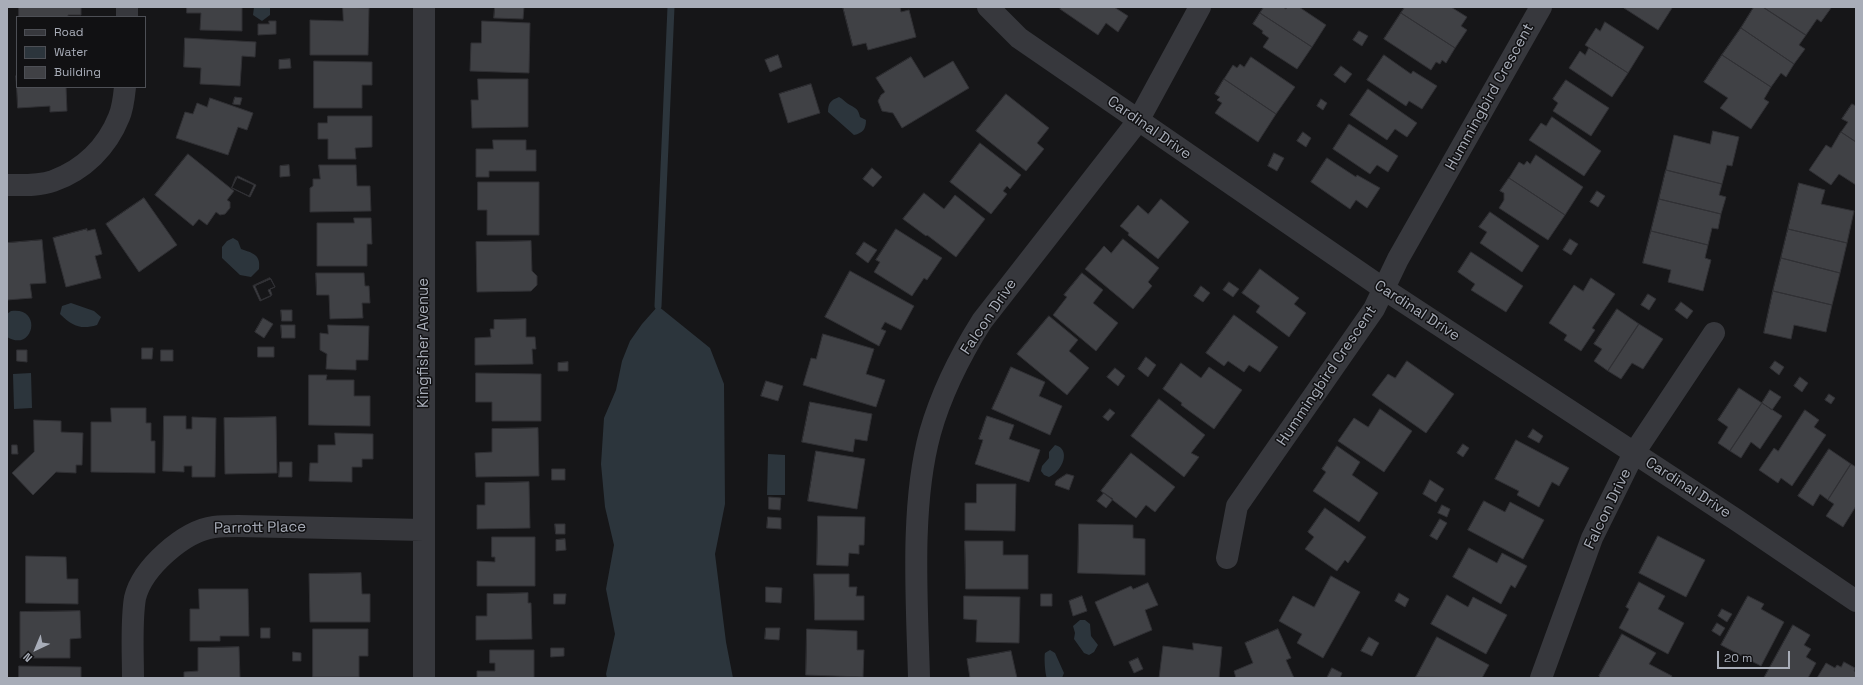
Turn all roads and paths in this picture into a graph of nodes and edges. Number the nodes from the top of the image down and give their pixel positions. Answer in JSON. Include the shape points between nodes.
{"nodes":[{"id":1,"x":424,"y":7,"type":"edge"},
{"id":2,"x":988,"y":7,"type":"edge"},
{"id":3,"x":1200,"y":7,"type":"edge"},
{"id":4,"x":1541,"y":7,"type":"edge"},
{"id":5,"x":125,"y":88,"type":"edge"},
{"id":6,"x":1138,"y":121,"type":"junction"},
{"id":7,"x":7,"y":186,"type":"edge"},
{"id":8,"x":1384,"y":289,"type":"junction"},
{"id":9,"x":1714,"y":333,"type":"dead end"},
{"id":10,"x":1634,"y":453,"type":"junction"},
{"id":11,"x":424,"y":530,"type":"junction"},
{"id":12,"x":1227,"y":558,"type":"dead end"},
{"id":13,"x":1856,"y":601,"type":"edge"},
{"id":14,"x":133,"y":678,"type":"edge"},
{"id":15,"x":424,"y":678,"type":"edge"},
{"id":16,"x":919,"y":678,"type":"edge"},
{"id":17,"x":1541,"y":678,"type":"edge"}],
"edges":[{"from":1,"to":11,"type":"street","name":"Kingfisher Avenue"},
{"from":2,"to":6,"type":"street","name":"Cardinal Drive","via":[[1019,38]]},
{"from":3,"to":6,"type":"street","name":"Falcon Drive"},
{"from":4,"to":8,"type":"street","name":"Hummingbird Crescent","via":[[1398,259]]},
{"from":5,"to":7,"type":"street","via":[[120,116],[111,135],[99,152],[86,164],[53,181]]},
{"from":6,"to":8,"type":"street","name":"Cardinal Drive"},
{"from":6,"to":16,"type":"street","name":"Falcon Drive","via":[[982,321],[960,357],[940,404],[930,434],[918,514]]},
{"from":8,"to":10,"type":"street","name":"Cardinal Drive"},
{"from":8,"to":12,"type":"street","name":"Hummingbird Crescent","via":[[1374,309],[1237,506]]},
{"from":9,"to":10,"type":"street","name":"Falcon Drive"},
{"from":10,"to":13,"type":"street","name":"Cardinal Drive"},
{"from":10,"to":17,"type":"street","name":"Falcon Drive","via":[[1592,538]]},
{"from":11,"to":14,"type":"street","name":"Parrott Place","via":[[238,526],[213,527],[190,535],[173,546],[159,560],[145,577],[136,598]]},
{"from":11,"to":15,"type":"street","name":"Kingfisher Avenue"}]}
